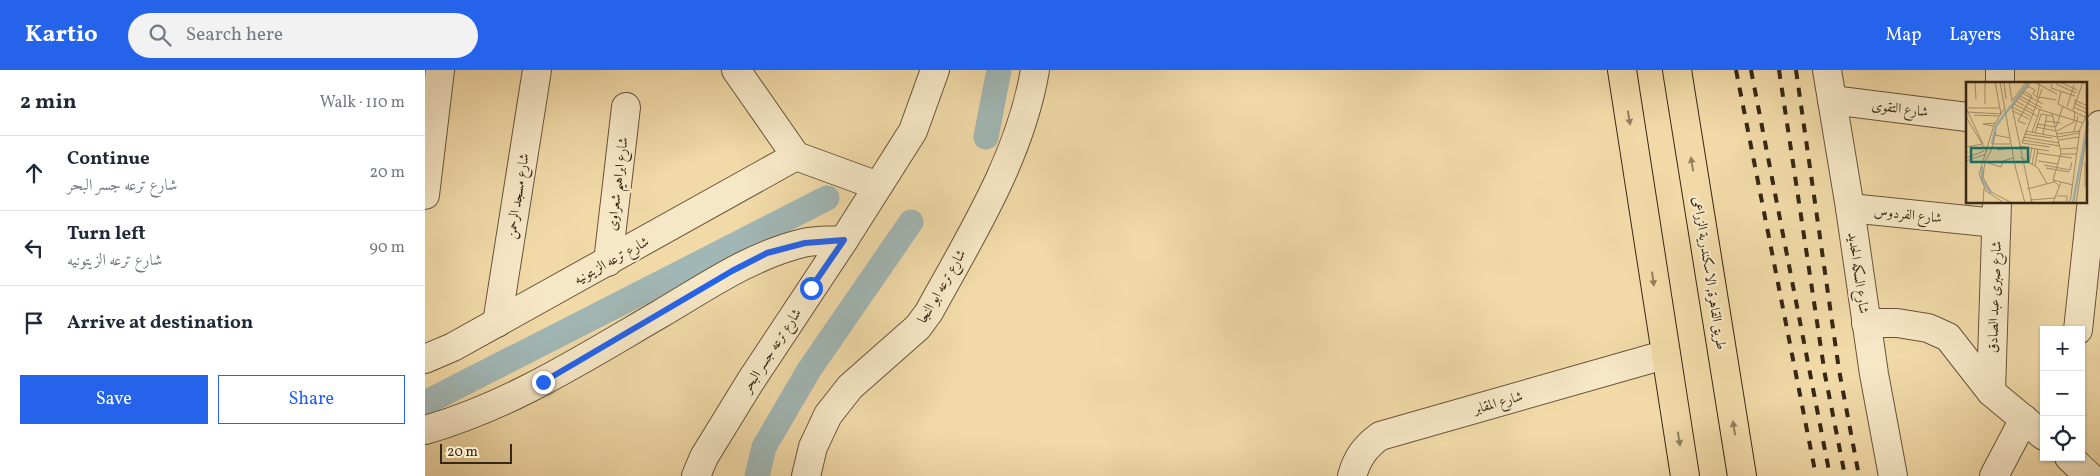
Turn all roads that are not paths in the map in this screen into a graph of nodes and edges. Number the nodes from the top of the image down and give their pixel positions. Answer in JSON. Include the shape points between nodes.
{"nodes":[{"id":1,"x":440,"y":70,"type":"edge"},
{"id":2,"x":537,"y":70,"type":"edge"},
{"id":3,"x":736,"y":70,"type":"edge"},
{"id":4,"x":935,"y":70,"type":"edge"},
{"id":5,"x":1035,"y":70,"type":"edge"},
{"id":6,"x":1621,"y":70,"type":"edge"},
{"id":7,"x":1677,"y":70,"type":"edge"},
{"id":8,"x":1827,"y":70,"type":"edge"},
{"id":9,"x":1833,"y":100,"type":"junction"},
{"id":10,"x":626,"y":107,"type":"dead end"},
{"id":11,"x":1966,"y":117,"type":"edge"},
{"id":12,"x":2100,"y":125,"type":"edge"},
{"id":13,"x":796,"y":156,"type":"junction"},
{"id":14,"x":878,"y":186,"type":"junction"},
{"id":15,"x":425,"y":195,"type":"edge"},
{"id":16,"x":1850,"y":208,"type":"junction"},
{"id":17,"x":1997,"y":213,"type":"edge"},
{"id":18,"x":844,"y":240,"type":"junction"},
{"id":19,"x":608,"y":262,"type":"junction"},
{"id":20,"x":497,"y":322,"type":"junction"},
{"id":21,"x":1866,"y":323,"type":"junction"},
{"id":22,"x":2078,"y":326,"type":"edge"},
{"id":23,"x":1665,"y":355,"type":"junction"},
{"id":24,"x":425,"y":359,"type":"edge"},
{"id":25,"x":1991,"y":392,"type":"junction"},
{"id":26,"x":2034,"y":427,"type":"edge"},
{"id":27,"x":425,"y":430,"type":"edge"},
{"id":28,"x":2073,"y":461,"type":"edge"},
{"id":29,"x":696,"y":476,"type":"edge"},
{"id":30,"x":806,"y":476,"type":"edge"},
{"id":31,"x":1352,"y":476,"type":"edge"},
{"id":32,"x":1685,"y":476,"type":"edge"},
{"id":33,"x":1742,"y":476,"type":"edge"},
{"id":34,"x":1893,"y":476,"type":"edge"},
{"id":35,"x":1994,"y":476,"type":"edge"},
{"id":36,"x":2089,"y":476,"type":"edge"}],
"edges":[{"from":1,"to":15,"type":"street"},
{"from":2,"to":20,"type":"street","name":"شارع مسجد الرحمن"},
{"from":3,"to":13,"type":"street"},
{"from":4,"to":14,"type":"street","name":"شارع ترعه جسر البحر","via":[[913,131]]},
{"from":5,"to":30,"type":"street","name":"شارع ترعه ابو النجا","via":[[1015,145],[992,196],[929,312],[918,327],[850,387],[828,415],[813,447]]},
{"from":6,"to":23,"type":"highway","one_way":true},
{"from":33,"to":7,"type":"highway","name":"طريق القاهرة, الاسكندرية الزراعى","one_way":true},
{"from":8,"to":9,"type":"street","name":"شارع السكه الحديد"},
{"from":9,"to":11,"type":"street","name":"شارع التقوى"},
{"from":9,"to":16,"type":"street","name":"شارع السكه الحديد"},
{"from":10,"to":19,"type":"street","name":"شارع ابراهيم شعراوى"},
{"from":12,"to":22,"type":"street"},
{"from":13,"to":14,"type":"street"},
{"from":13,"to":19,"type":"street","name":"شارع ترعه الزيتونيه"},
{"from":14,"to":18,"type":"street","name":"شارع ترعه جسر البحر"},
{"from":16,"to":17,"type":"street","name":"شارع الفردوس"},
{"from":16,"to":21,"type":"street","name":"شارع السكه الحديد"},
{"from":17,"to":25,"type":"street","name":"شارع صبرى عبد الصادق"},
{"from":18,"to":27,"type":"street","via":[[805,243],[767,253],[543,382],[494,406]]},
{"from":18,"to":29,"type":"street","name":"شارع ترعه جسر البحر","via":[[750,382],[704,457]]},
{"from":19,"to":20,"type":"street","name":"شارع ترعه الزيتونيه"},
{"from":20,"to":24,"type":"street","name":"شارع ترعه الزيتونيه"},
{"from":21,"to":25,"type":"street","via":[[1897,322],[1928,328],[1948,337]]},
{"from":21,"to":34,"type":"street","name":"شارع السكه الحديد"},
{"from":23,"to":31,"type":"street","name":"شارع المقابر","via":[[1380,436],[1358,458]]},
{"from":23,"to":32,"type":"highway","one_way":true},
{"from":25,"to":26,"type":"street"},
{"from":26,"to":35,"type":"street"},
{"from":28,"to":36,"type":"street"}]}
